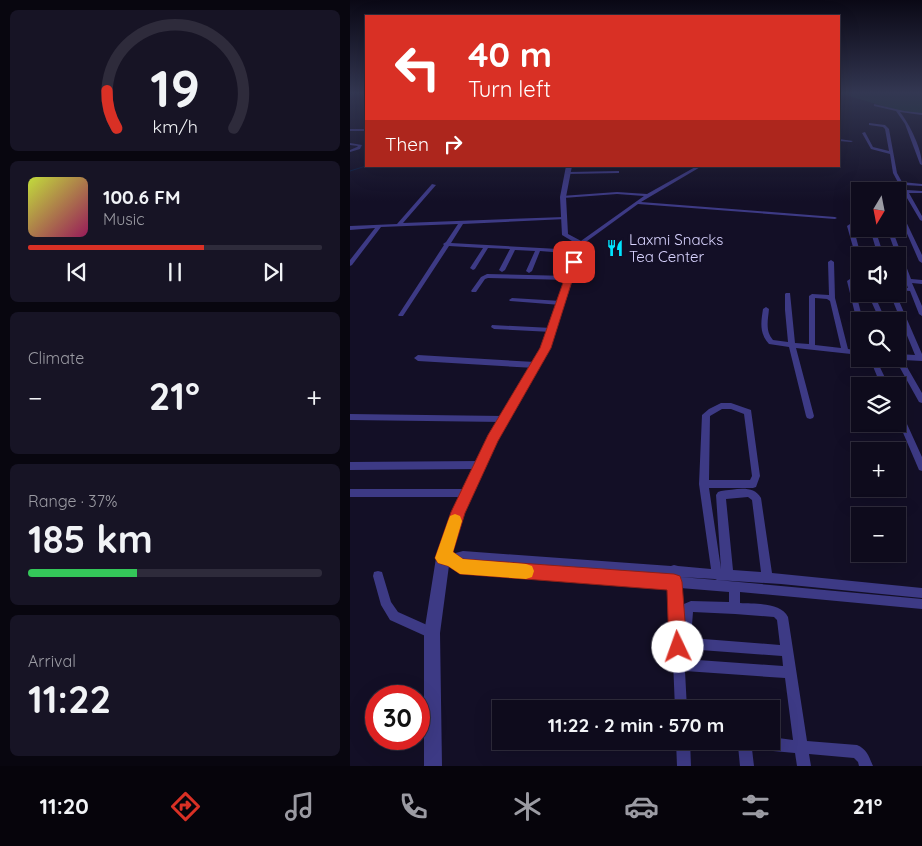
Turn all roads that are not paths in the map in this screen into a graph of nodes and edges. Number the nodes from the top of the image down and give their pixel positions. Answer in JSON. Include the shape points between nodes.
{"nodes":[{"id":1,"x":887,"y":129,"type":"edge"},
{"id":2,"x":909,"y":129,"type":"edge"},
{"id":3,"x":350,"y":130,"type":"edge"},
{"id":4,"x":365,"y":130,"type":"edge"},
{"id":5,"x":864,"y":133,"type":"dead end"},
{"id":6,"x":840,"y":140,"type":"edge"},
{"id":7,"x":851,"y":141,"type":"dead end"},
{"id":8,"x":350,"y":144,"type":"edge"},
{"id":9,"x":350,"y":151,"type":"edge"},
{"id":10,"x":891,"y":153,"type":"junction"},
{"id":11,"x":922,"y":164,"type":"edge"},
{"id":12,"x":698,"y":167,"type":"edge"},
{"id":13,"x":568,"y":170,"type":"edge"},
{"id":14,"x":618,"y":172,"type":"dead end"},
{"id":15,"x":900,"y":182,"type":"edge"},
{"id":16,"x":906,"y":183,"type":"edge"},
{"id":17,"x":922,"y":184,"type":"edge"},
{"id":18,"x":434,"y":185,"type":"dead end"},
{"id":19,"x":906,"y":190,"type":"edge"},
{"id":20,"x":922,"y":192,"type":"edge"},
{"id":21,"x":906,"y":193,"type":"edge"},
{"id":22,"x":648,"y":195,"type":"junction"},
{"id":23,"x":563,"y":197,"type":"junction"},
{"id":24,"x":638,"y":203,"type":"junction"},
{"id":25,"x":564,"y":218,"type":"junction"},
{"id":26,"x":835,"y":218,"type":"dead end"},
{"id":27,"x":922,"y":220,"type":"edge"},
{"id":28,"x":461,"y":223,"type":"junction"},
{"id":29,"x":379,"y":226,"type":"junction"},
{"id":30,"x":398,"y":226,"type":"junction"},
{"id":31,"x":850,"y":226,"type":"dead end"},
{"id":32,"x":906,"y":226,"type":"edge"},
{"id":33,"x":350,"y":228,"type":"edge"},
{"id":34,"x":892,"y":238,"type":"edge"},
{"id":35,"x":446,"y":244,"type":"junction"},
{"id":36,"x":486,"y":247,"type":"junction"},
{"id":37,"x":856,"y":247,"type":"edge"},
{"id":38,"x":513,"y":248,"type":"junction"},
{"id":39,"x":579,"y":248,"type":"junction"},
{"id":40,"x":538,"y":250,"type":"junction"},
{"id":41,"x":922,"y":261,"type":"edge"},
{"id":42,"x":831,"y":262,"type":"dead end"},
{"id":43,"x":350,"y":264,"type":"edge"},
{"id":44,"x":473,"y":268,"type":"dead end"},
{"id":45,"x":502,"y":270,"type":"dead end"},
{"id":46,"x":529,"y":271,"type":"dead end"},
{"id":47,"x":569,"y":278,"type":"junction"},
{"id":48,"x":850,"y":281,"type":"dead end"},
{"id":49,"x":909,"y":281,"type":"junction"},
{"id":50,"x":922,"y":282,"type":"edge"},
{"id":51,"x":906,"y":289,"type":"edge"},
{"id":52,"x":912,"y":290,"type":"junction"},
{"id":53,"x":474,"y":291,"type":"dead end"},
{"id":54,"x":788,"y":294,"type":"dead end"},
{"id":55,"x":832,"y":298,"type":"junction"},
{"id":56,"x":512,"y":300,"type":"dead end"},
{"id":57,"x":896,"y":302,"type":"edge"},
{"id":58,"x":561,"y":303,"type":"junction"},
{"id":59,"x":766,"y":309,"type":"dead end"},
{"id":60,"x":858,"y":312,"type":"edge"},
{"id":61,"x":922,"y":314,"type":"edge"},
{"id":62,"x":401,"y":315,"type":"dead end"},
{"id":63,"x":494,"y":326,"type":"dead end"},
{"id":64,"x":552,"y":330,"type":"junction"},
{"id":65,"x":792,"y":345,"type":"junction"},
{"id":66,"x":812,"y":347,"type":"junction"},
{"id":67,"x":845,"y":351,"type":"junction"},
{"id":68,"x":851,"y":352,"type":"edge"},
{"id":69,"x":906,"y":357,"type":"edge"},
{"id":70,"x":418,"y":358,"type":"dead end"},
{"id":71,"x":921,"y":358,"type":"edge"},
{"id":72,"x":535,"y":364,"type":"junction"},
{"id":73,"x":904,"y":367,"type":"edge"},
{"id":74,"x":921,"y":397,"type":"edge"},
{"id":75,"x":810,"y":416,"type":"dead end"},
{"id":76,"x":350,"y":417,"type":"edge"},
{"id":77,"x":503,"y":419,"type":"junction"},
{"id":78,"x":906,"y":431,"type":"edge"},
{"id":79,"x":480,"y":465,"type":"junction"},
{"id":80,"x":350,"y":466,"type":"edge"},
{"id":81,"x":922,"y":467,"type":"edge"},
{"id":82,"x":704,"y":484,"type":"junction"},
{"id":83,"x":350,"y":493,"type":"edge"},
{"id":84,"x":467,"y":493,"type":"junction"},
{"id":85,"x":448,"y":558,"type":"junction"},
{"id":86,"x":568,"y":563,"type":"junction"},
{"id":87,"x":566,"y":574,"type":"junction"},
{"id":88,"x":722,"y":575,"type":"junction"},
{"id":89,"x":378,"y":576,"type":"dead end"},
{"id":90,"x":674,"y":576,"type":"junction"},
{"id":91,"x":767,"y":578,"type":"junction"},
{"id":92,"x":734,"y":587,"type":"junction"},
{"id":93,"x":922,"y":593,"type":"edge"},
{"id":94,"x":922,"y":604,"type":"edge"},
{"id":95,"x":735,"y":608,"type":"junction"},
{"id":96,"x":432,"y":633,"type":"junction"},
{"id":97,"x":787,"y":651,"type":"junction"},
{"id":98,"x":679,"y":664,"type":"junction"},
{"id":99,"x":790,"y":672,"type":"junction"},
{"id":100,"x":681,"y":700,"type":"edge"},
{"id":101,"x":780,"y":745,"type":"edge"},
{"id":102,"x":801,"y":747,"type":"junction"},
{"id":103,"x":683,"y":750,"type":"edge"},
{"id":104,"x":745,"y":750,"type":"edge"},
{"id":105,"x":433,"y":766,"type":"edge"},
{"id":106,"x":684,"y":766,"type":"edge"},
{"id":107,"x":747,"y":766,"type":"edge"},
{"id":108,"x":804,"y":766,"type":"edge"},
{"id":109,"x":866,"y":766,"type":"edge"}],
"edges":[{"from":1,"to":10,"type":"street"},
{"from":2,"to":11,"type":"street"},
{"from":3,"to":4,"type":"street"},
{"from":5,"to":10,"type":"street","via":[[872,148]]},
{"from":6,"to":7,"type":"street"},
{"from":8,"to":9,"type":"street","via":[[360,145]]},
{"from":10,"to":15,"type":"street"},
{"from":12,"to":22,"type":"street"},
{"from":13,"to":14,"type":"street"},
{"from":13,"to":23,"type":"street"},
{"from":16,"to":17,"type":"street"},
{"from":18,"to":30,"type":"street"},
{"from":19,"to":20,"type":"street"},
{"from":21,"to":27,"type":"street"},
{"from":22,"to":23,"type":"street"},
{"from":22,"to":24,"type":"street"},
{"from":23,"to":25,"type":"street"},
{"from":24,"to":26,"type":"street"},
{"from":24,"to":39,"type":"street"},
{"from":25,"to":28,"type":"street"},
{"from":25,"to":39,"type":"street","via":[[565,235]]},
{"from":28,"to":30,"type":"street"},
{"from":28,"to":35,"type":"street"},
{"from":29,"to":30,"type":"street"},
{"from":29,"to":33,"type":"street"},
{"from":29,"to":43,"type":"street"},
{"from":31,"to":37,"type":"street"},
{"from":32,"to":41,"type":"street"},
{"from":34,"to":49,"type":"street"},
{"from":35,"to":36,"type":"street"},
{"from":35,"to":62,"type":"street"},
{"from":36,"to":38,"type":"street"},
{"from":36,"to":44,"type":"street"},
{"from":38,"to":40,"type":"street"},
{"from":38,"to":45,"type":"street"},
{"from":39,"to":40,"type":"street"},
{"from":39,"to":47,"type":"street"},
{"from":40,"to":46,"type":"street"},
{"from":42,"to":55,"type":"street"},
{"from":47,"to":53,"type":"street","via":[[487,276]]},
{"from":47,"to":58,"type":"street"},
{"from":48,"to":60,"type":"street"},
{"from":49,"to":50,"type":"street"},
{"from":49,"to":52,"type":"street"},
{"from":51,"to":52,"type":"street"},
{"from":52,"to":61,"type":"street"},
{"from":54,"to":65,"type":"street"},
{"from":55,"to":66,"type":"street","via":[[812,296]]},
{"from":55,"to":67,"type":"street"},
{"from":56,"to":58,"type":"street"},
{"from":57,"to":71,"type":"street"},
{"from":58,"to":64,"type":"street"},
{"from":59,"to":65,"type":"street","via":[[766,338],[771,342]]},
{"from":63,"to":64,"type":"street"},
{"from":64,"to":72,"type":"street"},
{"from":65,"to":66,"type":"street"},
{"from":65,"to":75,"type":"street"},
{"from":66,"to":67,"type":"street"},
{"from":67,"to":68,"type":"street"},
{"from":69,"to":71,"type":"street"},
{"from":70,"to":72,"type":"street"},
{"from":72,"to":77,"type":"street"},
{"from":73,"to":74,"type":"street"},
{"from":76,"to":77,"type":"street"},
{"from":77,"to":79,"type":"street"},
{"from":78,"to":81,"type":"street"},
{"from":79,"to":80,"type":"street"},
{"from":79,"to":84,"type":"street"},
{"from":82,"to":82,"type":"street","via":[[706,415],[722,405],[748,412],[756,476],[753,484]]},
{"from":82,"to":88,"type":"street"},
{"from":83,"to":84,"type":"street"},
{"from":84,"to":85,"type":"street","via":[[458,512]]},
{"from":85,"to":86,"type":"street","via":[[463,556]]},
{"from":85,"to":87,"type":"street","via":[[460,566]]},
{"from":85,"to":96,"type":"street"},
{"from":86,"to":87,"type":"street"},
{"from":86,"to":90,"type":"street"},
{"from":87,"to":90,"type":"street"},
{"from":88,"to":90,"type":"street"},
{"from":88,"to":91,"type":"street"},
{"from":88,"to":91,"type":"street","via":[[721,494],[749,493],[756,498]]},
{"from":89,"to":96,"type":"street","via":[[386,605],[394,616]]},
{"from":90,"to":92,"type":"street"},
{"from":90,"to":98,"type":"street"},
{"from":91,"to":93,"type":"street"},
{"from":92,"to":94,"type":"street"},
{"from":92,"to":95,"type":"street"},
{"from":95,"to":97,"type":"street","via":[[780,614]]},
{"from":95,"to":97,"type":"street","via":[[688,608],[687,643]]},
{"from":96,"to":105,"type":"street"},
{"from":97,"to":99,"type":"street"},
{"from":98,"to":99,"type":"street"},
{"from":98,"to":100,"type":"street"},
{"from":99,"to":102,"type":"street"},
{"from":101,"to":102,"type":"street"},
{"from":102,"to":108,"type":"street"},
{"from":102,"to":109,"type":"street","via":[[857,752]]},
{"from":103,"to":106,"type":"street"},
{"from":104,"to":107,"type":"street"}]}
